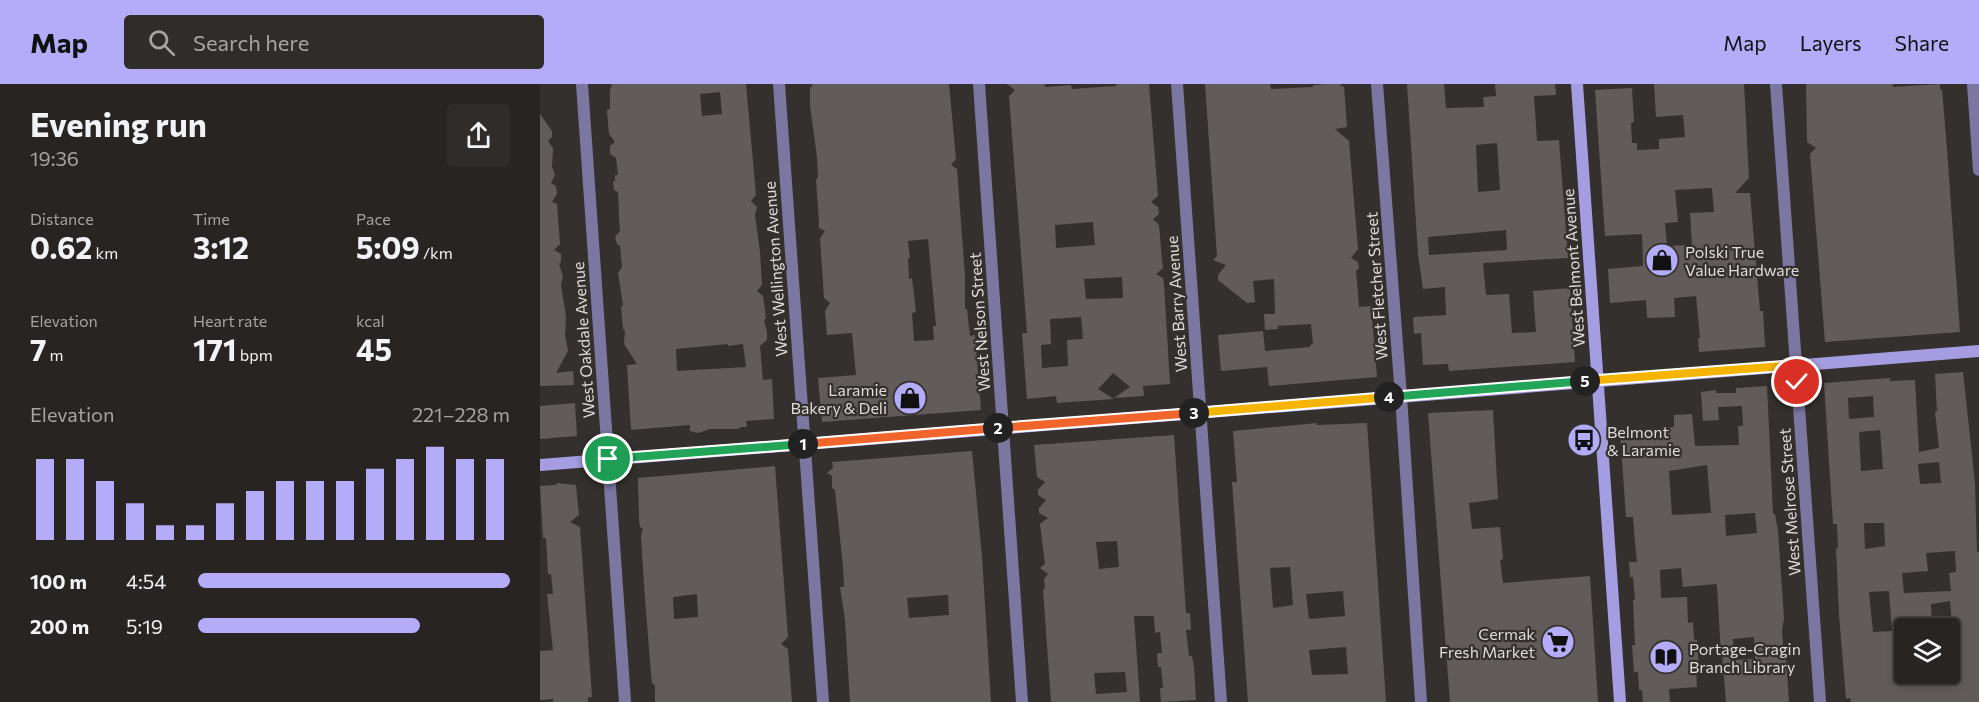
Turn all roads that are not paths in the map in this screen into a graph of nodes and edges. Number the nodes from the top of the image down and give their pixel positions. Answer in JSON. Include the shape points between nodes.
{"nodes":[{"id":1,"x":582,"y":84,"type":"edge"},
{"id":2,"x":779,"y":84,"type":"edge"},
{"id":3,"x":979,"y":84,"type":"edge"},
{"id":4,"x":1177,"y":84,"type":"edge"},
{"id":5,"x":1377,"y":84,"type":"edge"},
{"id":6,"x":1577,"y":84,"type":"edge"},
{"id":7,"x":1776,"y":84,"type":"edge"},
{"id":8,"x":1973,"y":84,"type":"edge"},
{"id":9,"x":1979,"y":170,"type":"edge"},
{"id":10,"x":1979,"y":351,"type":"edge"},
{"id":11,"x":1796,"y":365,"type":"junction"},
{"id":12,"x":1598,"y":380,"type":"junction"},
{"id":13,"x":1401,"y":396,"type":"junction"},
{"id":14,"x":1200,"y":412,"type":"junction"},
{"id":15,"x":1003,"y":428,"type":"junction"},
{"id":16,"x":804,"y":444,"type":"junction"},
{"id":17,"x":608,"y":459,"type":"junction"},
{"id":18,"x":540,"y":465,"type":"edge"},
{"id":19,"x":625,"y":702,"type":"edge"},
{"id":20,"x":823,"y":702,"type":"edge"},
{"id":21,"x":1022,"y":702,"type":"edge"},
{"id":22,"x":1221,"y":702,"type":"edge"},
{"id":23,"x":1421,"y":702,"type":"edge"},
{"id":24,"x":1620,"y":702,"type":"edge"},
{"id":25,"x":1820,"y":702,"type":"edge"}],
"edges":[{"from":1,"to":17,"type":"street","name":"West Oakdale Avenue"},
{"from":2,"to":16,"type":"street","name":"West Wellington Avenue"},
{"from":3,"to":15,"type":"street","name":"West Nelson Street"},
{"from":4,"to":14,"type":"street","name":"West Barry Avenue"},
{"from":5,"to":13,"type":"street","name":"West Fletcher Street"},
{"from":6,"to":12,"type":"street","name":"West Belmont Avenue"},
{"from":7,"to":11,"type":"street","name":"West Melrose Street"},
{"from":8,"to":9,"type":"street"},
{"from":10,"to":11,"type":"street"},
{"from":11,"to":12,"type":"street"},
{"from":11,"to":25,"type":"street","name":"West Melrose Street"},
{"from":12,"to":13,"type":"street"},
{"from":12,"to":24,"type":"street","name":"West Belmont Avenue"},
{"from":13,"to":14,"type":"street"},
{"from":13,"to":23,"type":"street","name":"West Fletcher Street"},
{"from":14,"to":15,"type":"street"},
{"from":14,"to":22,"type":"street","name":"West Barry Avenue"},
{"from":15,"to":16,"type":"street"},
{"from":15,"to":21,"type":"street","name":"West Nelson Street"},
{"from":16,"to":17,"type":"street"},
{"from":16,"to":20,"type":"street","name":"West Wellington Avenue"},
{"from":17,"to":18,"type":"street"},
{"from":17,"to":19,"type":"street","name":"West Oakdale Avenue"}]}
